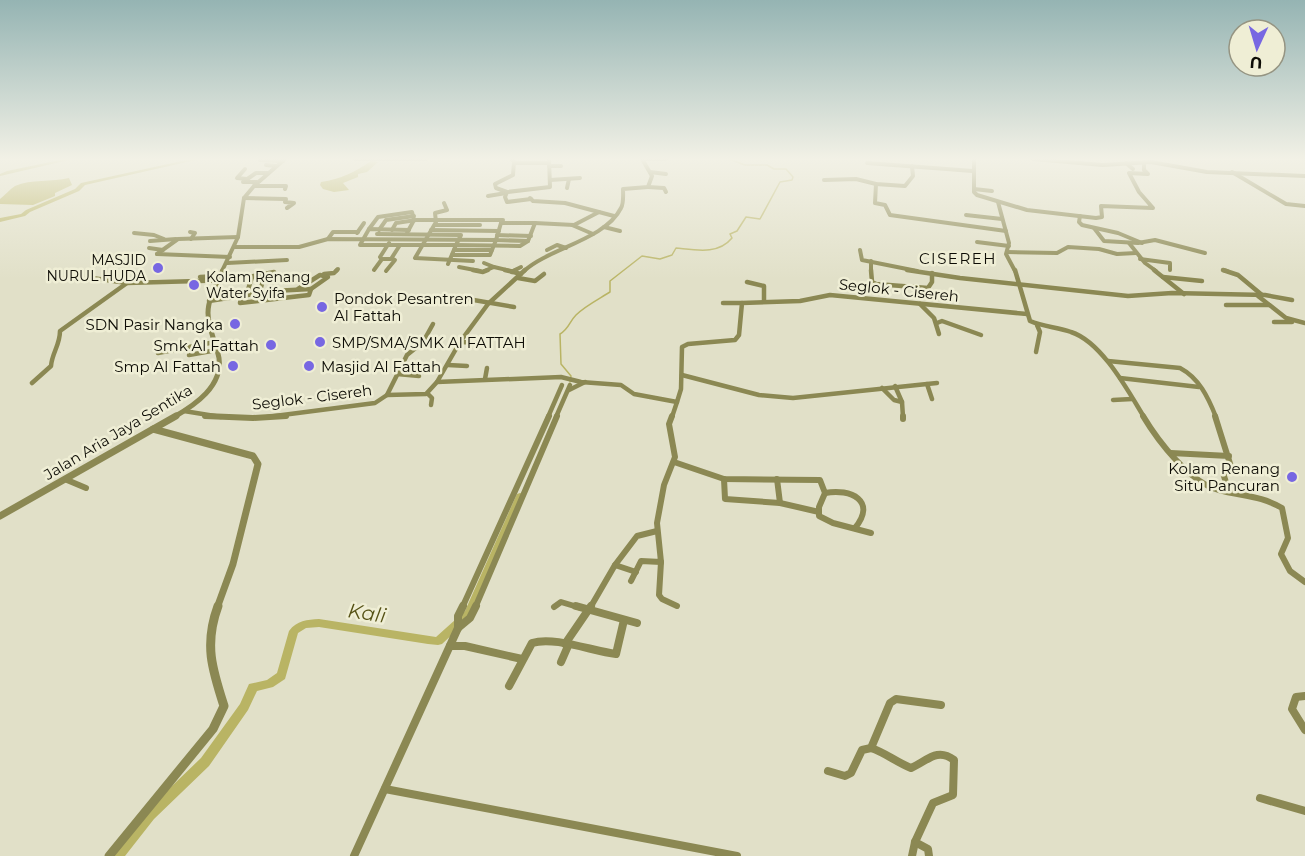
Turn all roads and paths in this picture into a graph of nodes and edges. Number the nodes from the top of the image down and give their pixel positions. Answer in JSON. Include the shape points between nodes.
{"nodes":[{"id":1,"x":244,"y":198,"type":"edge"},
{"id":2,"x":284,"y":199,"type":"edge"},
{"id":3,"x":505,"y":199,"type":"edge"},
{"id":4,"x":531,"y":199,"type":"joint"},
{"id":5,"x":623,"y":199,"type":"edge"},
{"id":6,"x":875,"y":199,"type":"edge"},
{"id":7,"x":990,"y":199,"type":"edge"},
{"id":8,"x":1145,"y":199,"type":"edge"},
{"id":9,"x":1279,"y":199,"type":"edge"},
{"id":10,"x":998,"y":202,"type":"junction"},
{"id":11,"x":444,"y":203,"type":"dead end"},
{"id":12,"x":1305,"y":206,"type":"edge"},
{"id":13,"x":287,"y":208,"type":"dead end"},
{"id":14,"x":599,"y":213,"type":"junction"},
{"id":15,"x":966,"y":215,"type":"dead end"},
{"id":16,"x":614,"y":216,"type":"junction"},
{"id":17,"x":1080,"y":216,"type":"junction"},
{"id":18,"x":414,"y":218,"type":"junction"},
{"id":19,"x":1002,"y":219,"type":"junction"},
{"id":20,"x":425,"y":220,"type":"junction"},
{"id":21,"x":492,"y":220,"type":"junction"},
{"id":22,"x":436,"y":222,"type":"junction"},
{"id":23,"x":481,"y":222,"type":"junction"},
{"id":24,"x":364,"y":223,"type":"dead end"},
{"id":25,"x":501,"y":223,"type":"junction"},
{"id":26,"x":523,"y":223,"type":"junction"},
{"id":27,"x":535,"y":223,"type":"junction"},
{"id":28,"x":573,"y":225,"type":"junction"},
{"id":29,"x":604,"y":227,"type":"junction"},
{"id":30,"x":514,"y":228,"type":"dead end"},
{"id":31,"x":1094,"y":228,"type":"junction"},
{"id":32,"x":380,"y":229,"type":"junction"},
{"id":33,"x":369,"y":230,"type":"junction"},
{"id":34,"x":392,"y":230,"type":"junction"},
{"id":35,"x":477,"y":230,"type":"junction"},
{"id":36,"x":487,"y":231,"type":"junction"},
{"id":37,"x":620,"y":231,"type":"dead end"},
{"id":38,"x":1006,"y":231,"type":"junction"},
{"id":39,"x":190,"y":232,"type":"dead end"},
{"id":40,"x":407,"y":232,"type":"junction"},
{"id":41,"x":430,"y":232,"type":"junction"},
{"id":42,"x":134,"y":233,"type":"dead end"},
{"id":43,"x":377,"y":234,"type":"junction"},
{"id":44,"x":418,"y":234,"type":"junction"},
{"id":45,"x":593,"y":234,"type":"junction"},
{"id":46,"x":461,"y":235,"type":"junction"},
{"id":47,"x":511,"y":235,"type":"junction"},
{"id":48,"x":519,"y":236,"type":"junction"},
{"id":49,"x":531,"y":236,"type":"junction"},
{"id":50,"x":238,"y":237,"type":"junction"},
{"id":51,"x":190,"y":238,"type":"junction"},
{"id":52,"x":164,"y":239,"type":"junction"},
{"id":53,"x":178,"y":239,"type":"junction"},
{"id":54,"x":328,"y":239,"type":"junction"},
{"id":55,"x":363,"y":239,"type":"junction"},
{"id":56,"x":373,"y":239,"type":"junction"},
{"id":57,"x":392,"y":240,"type":"junction"},
{"id":58,"x":426,"y":240,"type":"junction"},
{"id":59,"x":474,"y":240,"type":"junction"},
{"id":60,"x":496,"y":240,"type":"junction"},
{"id":61,"x":150,"y":241,"type":"dead end"},
{"id":62,"x":977,"y":242,"type":"dead end"},
{"id":63,"x":1129,"y":243,"type":"junction"},
{"id":64,"x":1142,"y":243,"type":"junction"},
{"id":65,"x":388,"y":245,"type":"junction"},
{"id":66,"x":400,"y":245,"type":"junction"},
{"id":67,"x":423,"y":245,"type":"junction"},
{"id":68,"x":1009,"y":246,"type":"junction"},
{"id":69,"x":234,"y":247,"type":"junction"},
{"id":70,"x":149,"y":248,"type":"dead end"},
{"id":71,"x":163,"y":249,"type":"junction"},
{"id":72,"x":860,"y":250,"type":"dead end"},
{"id":73,"x":540,"y":252,"type":"dead end"},
{"id":74,"x":1007,"y":252,"type":"junction"},
{"id":75,"x":547,"y":253,"type":"junction"},
{"id":76,"x":1136,"y":253,"type":"junction"},
{"id":77,"x":1205,"y":253,"type":"dead end"},
{"id":78,"x":452,"y":255,"type":"junction"},
{"id":79,"x":191,"y":256,"type":"junction"},
{"id":80,"x":477,"y":256,"type":"junction"},
{"id":81,"x":230,"y":257,"type":"junction"},
{"id":82,"x":382,"y":259,"type":"junction"},
{"id":83,"x":391,"y":259,"type":"junction"},
{"id":84,"x":1140,"y":259,"type":"junction"},
{"id":85,"x":185,"y":260,"type":"dead end"},
{"id":86,"x":287,"y":260,"type":"dead end"},
{"id":87,"x":473,"y":261,"type":"junction"},
{"id":88,"x":871,"y":261,"type":"junction"},
{"id":89,"x":227,"y":263,"type":"junction"},
{"id":90,"x":484,"y":263,"type":"dead end"},
{"id":91,"x":494,"y":267,"type":"junction"},
{"id":92,"x":520,"y":267,"type":"dead end"},
{"id":93,"x":338,"y":269,"type":"dead end"},
{"id":94,"x":374,"y":270,"type":"dead end"},
{"id":95,"x":1170,"y":270,"type":"dead end"},
{"id":96,"x":1223,"y":270,"type":"dead end"},
{"id":97,"x":386,"y":271,"type":"dead end"},
{"id":98,"x":274,"y":272,"type":"dead end"},
{"id":99,"x":512,"y":272,"type":"junction"},
{"id":100,"x":932,"y":273,"type":"junction"},
{"id":101,"x":544,"y":274,"type":"dead end"},
{"id":102,"x":320,"y":275,"type":"junction"},
{"id":103,"x":519,"y":276,"type":"junction"},
{"id":104,"x":200,"y":277,"type":"dead end"},
{"id":105,"x":252,"y":277,"type":"junction"},
{"id":106,"x":1162,"y":277,"type":"junction"},
{"id":107,"x":92,"y":278,"type":"dead end"},
{"id":108,"x":219,"y":278,"type":"junction"},
{"id":109,"x":263,"y":280,"type":"dead end"},
{"id":110,"x":1202,"y":281,"type":"dead end"},
{"id":111,"x":747,"y":282,"type":"dead end"},
{"id":112,"x":127,"y":283,"type":"junction"},
{"id":113,"x":1019,"y":284,"type":"junction"},
{"id":114,"x":274,"y":286,"type":"dead end"},
{"id":115,"x":896,"y":286,"type":"junction"},
{"id":116,"x":296,"y":290,"type":"junction"},
{"id":117,"x":311,"y":290,"type":"junction"},
{"id":118,"x":273,"y":293,"type":"junction"},
{"id":119,"x":1184,"y":294,"type":"junction"},
{"id":120,"x":259,"y":295,"type":"junction"},
{"id":121,"x":897,"y":296,"type":"junction"},
{"id":122,"x":1260,"y":296,"type":"junction"},
{"id":123,"x":244,"y":297,"type":"junction"},
{"id":124,"x":299,"y":297,"type":"junction"},
{"id":125,"x":456,"y":297,"type":"dead end"},
{"id":126,"x":1292,"y":300,"type":"dead end"},
{"id":127,"x":209,"y":301,"type":"junction"},
{"id":128,"x":764,"y":302,"type":"junction"},
{"id":129,"x":723,"y":303,"type":"dead end"},
{"id":130,"x":742,"y":303,"type":"junction"},
{"id":131,"x":296,"y":304,"type":"dead end"},
{"id":132,"x":489,"y":304,"type":"junction"},
{"id":133,"x":920,"y":304,"type":"junction"},
{"id":134,"x":938,"y":305,"type":"junction"},
{"id":135,"x":1226,"y":305,"type":"dead end"},
{"id":136,"x":1269,"y":305,"type":"junction"},
{"id":137,"x":514,"y":308,"type":"dead end"},
{"id":138,"x":1027,"y":314,"type":"junction"},
{"id":139,"x":1296,"y":321,"type":"junction"},
{"id":140,"x":939,"y":322,"type":"junction"},
{"id":141,"x":1274,"y":322,"type":"dead end"},
{"id":142,"x":1305,"y":323,"type":"edge"},
{"id":143,"x":433,"y":324,"type":"dead end"},
{"id":144,"x":1037,"y":325,"type":"junction"},
{"id":145,"x":939,"y":334,"type":"dead end"},
{"id":146,"x":981,"y":335,"type":"dead end"},
{"id":147,"x":215,"y":342,"type":"junction"},
{"id":148,"x":423,"y":342,"type":"junction"},
{"id":149,"x":460,"y":342,"type":"junction"},
{"id":150,"x":437,"y":343,"type":"dead end"},
{"id":151,"x":481,"y":343,"type":"dead end"},
{"id":152,"x":217,"y":350,"type":"junction"},
{"id":153,"x":1036,"y":352,"type":"dead end"},
{"id":154,"x":158,"y":353,"type":"dead end"},
{"id":155,"x":189,"y":355,"type":"dead end"},
{"id":156,"x":1108,"y":361,"type":"junction"},
{"id":157,"x":448,"y":365,"type":"junction"},
{"id":158,"x":467,"y":366,"type":"dead end"},
{"id":159,"x":487,"y":368,"type":"dead end"},
{"id":160,"x":397,"y":374,"type":"junction"},
{"id":161,"x":682,"y":375,"type":"junction"},
{"id":162,"x":419,"y":376,"type":"dead end"},
{"id":163,"x":1120,"y":378,"type":"junction"},
{"id":164,"x":485,"y":379,"type":"junction"},
{"id":165,"x":437,"y":382,"type":"junction"},
{"id":166,"x":585,"y":382,"type":"junction"},
{"id":167,"x":32,"y":383,"type":"dead end"},
{"id":168,"x":937,"y":383,"type":"dead end"},
{"id":169,"x":927,"y":384,"type":"junction"},
{"id":170,"x":562,"y":385,"type":"dead end"},
{"id":171,"x":895,"y":386,"type":"junction"},
{"id":172,"x":1200,"y":387,"type":"junction"},
{"id":173,"x":882,"y":388,"type":"junction"},
{"id":174,"x":428,"y":394,"type":"junction"},
{"id":175,"x":387,"y":395,"type":"junction"},
{"id":176,"x":561,"y":399,"type":"junction"},
{"id":177,"x":932,"y":399,"type":"dead end"},
{"id":178,"x":1132,"y":399,"type":"junction"},
{"id":179,"x":1113,"y":400,"type":"dead end"},
{"id":180,"x":677,"y":402,"type":"junction"},
{"id":181,"x":902,"y":402,"type":"junction"},
{"id":182,"x":431,"y":405,"type":"dead end"},
{"id":183,"x":184,"y":411,"type":"junction"},
{"id":184,"x":903,"y":419,"type":"dead end"},
{"id":185,"x":153,"y":429,"type":"junction"},
{"id":186,"x":1171,"y":453,"type":"junction"},
{"id":187,"x":1229,"y":456,"type":"junction"},
{"id":188,"x":674,"y":462,"type":"junction"},
{"id":189,"x":724,"y":479,"type":"junction"},
{"id":190,"x":777,"y":479,"type":"junction"},
{"id":191,"x":67,"y":480,"type":"junction"},
{"id":192,"x":86,"y":488,"type":"dead end"},
{"id":193,"x":1230,"y":492,"type":"junction"},
{"id":194,"x":825,"y":493,"type":"junction"},
{"id":195,"x":780,"y":503,"type":"junction"},
{"id":196,"x":819,"y":512,"type":"junction"},
{"id":197,"x":0,"y":516,"type":"edge"},
{"id":198,"x":855,"y":528,"type":"junction"},
{"id":199,"x":657,"y":531,"type":"junction"},
{"id":200,"x":870,"y":533,"type":"dead end"},
{"id":201,"x":661,"y":562,"type":"junction"},
{"id":202,"x":615,"y":565,"type":"junction"},
{"id":203,"x":636,"y":572,"type":"junction"},
{"id":204,"x":631,"y":581,"type":"dead end"},
{"id":205,"x":1305,"y":582,"type":"edge"},
{"id":206,"x":677,"y":606,"type":"dead end"},
{"id":207,"x":554,"y":607,"type":"dead end"},
{"id":208,"x":588,"y":611,"type":"junction"},
{"id":209,"x":624,"y":620,"type":"junction"},
{"id":210,"x":637,"y":623,"type":"dead end"},
{"id":211,"x":458,"y":628,"type":"junction"},
{"id":212,"x":567,"y":645,"type":"junction"},
{"id":213,"x":450,"y":646,"type":"junction"},
{"id":214,"x":522,"y":659,"type":"junction"},
{"id":215,"x":561,"y":662,"type":"dead end"},
{"id":216,"x":509,"y":686,"type":"dead end"},
{"id":217,"x":1305,"y":696,"type":"edge"},
{"id":218,"x":941,"y":705,"type":"dead end"},
{"id":219,"x":1305,"y":730,"type":"edge"},
{"id":220,"x":871,"y":748,"type":"junction"},
{"id":221,"x":828,"y":771,"type":"dead end"},
{"id":222,"x":385,"y":789,"type":"junction"},
{"id":223,"x":1260,"y":798,"type":"dead end"},
{"id":224,"x":1305,"y":811,"type":"edge"},
{"id":225,"x":915,"y":842,"type":"junction"},
{"id":226,"x":109,"y":856,"type":"edge"},
{"id":227,"x":354,"y":856,"type":"edge"},
{"id":228,"x":737,"y":856,"type":"edge"},
{"id":229,"x":912,"y":856,"type":"edge"},
{"id":230,"x":929,"y":856,"type":"edge"}],
"edges":[{"from":1,"to":50,"type":"street","name":"Jalan Aria Jaya Sentika"},
{"from":2,"to":13,"type":"street","via":[[294,202]]},
{"from":3,"to":4,"type":"street","via":[[507,202]]},
{"from":4,"to":14,"type":"street"},
{"from":5,"to":16,"type":"street"},
{"from":6,"to":38,"type":"street","via":[[875,203],[885,205],[890,215]]},
{"from":7,"to":10,"type":"street"},
{"from":8,"to":17,"type":"street","via":[[1153,208],[1101,206],[1101,217]]},
{"from":9,"to":12,"type":"street","via":[[1286,204]]},
{"from":10,"to":17,"type":"street","via":[[1027,210]]},
{"from":10,"to":19,"type":"street"},
{"from":11,"to":22,"type":"street","via":[[447,210],[435,213]]},
{"from":14,"to":16,"type":"street"},
{"from":14,"to":28,"type":"street"},
{"from":15,"to":19,"type":"street"},
{"from":16,"to":29,"type":"street"},
{"from":17,"to":31,"type":"street","via":[[1080,224]]},
{"from":18,"to":20,"type":"street"},
{"from":18,"to":32,"type":"street","via":[[386,220]]},
{"from":18,"to":33,"type":"street","via":[[412,212],[378,217]]},
{"from":18,"to":34,"type":"street","via":[[396,224]]},
{"from":18,"to":40,"type":"street"},
{"from":19,"to":38,"type":"street"},
{"from":20,"to":22,"type":"street"},
{"from":20,"to":44,"type":"street"},
{"from":21,"to":23,"type":"street"},
{"from":21,"to":25,"type":"street","via":[[502,220]]},
{"from":21,"to":36,"type":"street"},
{"from":22,"to":23,"type":"street"},
{"from":22,"to":41,"type":"street"},
{"from":23,"to":35,"type":"street"},
{"from":24,"to":54,"type":"street","via":[[357,233],[333,232]]},
{"from":25,"to":26,"type":"street"},
{"from":25,"to":60,"type":"street"},
{"from":26,"to":27,"type":"street"},
{"from":26,"to":48,"type":"street"},
{"from":27,"to":28,"type":"street"},
{"from":27,"to":49,"type":"street"},
{"from":28,"to":45,"type":"street"},
{"from":29,"to":37,"type":"street"},
{"from":29,"to":45,"type":"street"},
{"from":30,"to":47,"type":"street"},
{"from":31,"to":63,"type":"street","via":[[1103,240]]},
{"from":31,"to":64,"type":"street"},
{"from":32,"to":33,"type":"street"},
{"from":32,"to":34,"type":"street"},
{"from":32,"to":43,"type":"street"},
{"from":33,"to":55,"type":"street"},
{"from":34,"to":40,"type":"street"},
{"from":35,"to":36,"type":"street"},
{"from":35,"to":46,"type":"street"},
{"from":35,"to":59,"type":"street"},
{"from":36,"to":60,"type":"street"},
{"from":38,"to":68,"type":"street"},
{"from":39,"to":51,"type":"street","via":[[195,232]]},
{"from":40,"to":43,"type":"street"},
{"from":40,"to":44,"type":"street"},
{"from":41,"to":44,"type":"street"},
{"from":41,"to":46,"type":"street"},
{"from":41,"to":58,"type":"street"},
{"from":42,"to":52,"type":"street"},
{"from":43,"to":56,"type":"street"},
{"from":45,"to":75,"type":"street"},
{"from":46,"to":58,"type":"street"},
{"from":46,"to":59,"type":"street"},
{"from":46,"to":78,"type":"street"},
{"from":47,"to":48,"type":"street"},
{"from":47,"to":60,"type":"street"},
{"from":48,"to":49,"type":"street"},
{"from":49,"to":60,"type":"street","via":[[522,246]]},
{"from":50,"to":51,"type":"street"},
{"from":50,"to":69,"type":"street","name":"Jalan Aria Jaya Sentika"},
{"from":51,"to":53,"type":"street"},
{"from":52,"to":53,"type":"street"},
{"from":52,"to":61,"type":"street"},
{"from":53,"to":71,"type":"street"},
{"from":54,"to":55,"type":"street"},
{"from":54,"to":69,"type":"street","via":[[299,247]]},
{"from":55,"to":56,"type":"street"},
{"from":55,"to":65,"type":"street","via":[[360,245]]},
{"from":56,"to":57,"type":"street"},
{"from":57,"to":58,"type":"street"},
{"from":57,"to":65,"type":"street"},
{"from":58,"to":67,"type":"street"},
{"from":59,"to":60,"type":"street"},
{"from":60,"to":78,"type":"street"},
{"from":60,"to":80,"type":"street","via":[[490,255]]},
{"from":62,"to":68,"type":"street"},
{"from":63,"to":64,"type":"street"},
{"from":63,"to":76,"type":"street"},
{"from":64,"to":77,"type":"street","via":[[1155,240]]},
{"from":65,"to":66,"type":"street"},
{"from":65,"to":82,"type":"street"},
{"from":66,"to":67,"type":"street"},
{"from":66,"to":83,"type":"street"},
{"from":67,"to":78,"type":"street"},
{"from":67,"to":78,"type":"street","via":[[417,260],[438,263]]},
{"from":68,"to":74,"type":"street"},
{"from":69,"to":81,"type":"street","name":"Jalan Aria Jaya Sentika"},
{"from":70,"to":71,"type":"street"},
{"from":71,"to":79,"type":"street","via":[[157,254]]},
{"from":72,"to":88,"type":"street","via":[[860,259]]},
{"from":73,"to":75,"type":"street"},
{"from":74,"to":76,"type":"street","via":[[1057,253],[1068,247]]},
{"from":74,"to":113,"type":"street"},
{"from":75,"to":103,"type":"street"},
{"from":76,"to":84,"type":"street"},
{"from":78,"to":80,"type":"street"},
{"from":78,"to":87,"type":"street"},
{"from":79,"to":81,"type":"street"},
{"from":79,"to":85,"type":"street"},
{"from":80,"to":87,"type":"street"},
{"from":81,"to":89,"type":"street","name":"Jalan Aria Jaya Sentika"},
{"from":82,"to":83,"type":"street"},
{"from":82,"to":94,"type":"street"},
{"from":83,"to":97,"type":"street","via":[[395,260]]},
{"from":84,"to":95,"type":"street","via":[[1170,263]]},
{"from":84,"to":106,"type":"street"},
{"from":86,"to":89,"type":"street"},
{"from":87,"to":91,"type":"street","via":[[459,267],[483,272]]},
{"from":88,"to":100,"type":"street"},
{"from":88,"to":115,"type":"street","via":[[872,282]]},
{"from":89,"to":108,"type":"street","name":"Jalan Aria Jaya Sentika"},
{"from":90,"to":91,"type":"street"},
{"from":91,"to":99,"type":"street"},
{"from":92,"to":99,"type":"street"},
{"from":93,"to":102,"type":"street"},
{"from":96,"to":122,"type":"street","via":[[1238,275]]},
{"from":98,"to":105,"type":"street"},
{"from":99,"to":103,"type":"street"},
{"from":100,"to":113,"type":"street"},
{"from":100,"to":115,"type":"street","via":[[928,288]]},
{"from":101,"to":103,"type":"street","via":[[537,280]]},
{"from":102,"to":116,"type":"street"},
{"from":102,"to":117,"type":"street","via":[[328,278]]},
{"from":103,"to":132,"type":"street"},
{"from":104,"to":108,"type":"street"},
{"from":105,"to":108,"type":"street"},
{"from":105,"to":123,"type":"street"},
{"from":106,"to":110,"type":"street"},
{"from":106,"to":119,"type":"street"},
{"from":107,"to":112,"type":"street"},
{"from":108,"to":112,"type":"street"},
{"from":108,"to":127,"type":"street","name":"Jalan Aria Jaya Sentika"},
{"from":109,"to":120,"type":"street"},
{"from":111,"to":128,"type":"street","via":[[764,286]]},
{"from":112,"to":167,"type":"street","via":[[60,331],[60,343],[51,358],[50,369]]},
{"from":113,"to":119,"type":"street","via":[[1128,296]]},
{"from":113,"to":138,"type":"street"},
{"from":114,"to":118,"type":"street"},
{"from":115,"to":121,"type":"street"},
{"from":116,"to":117,"type":"street"},
{"from":116,"to":118,"type":"street"},
{"from":117,"to":124,"type":"street","via":[[310,295]]},
{"from":118,"to":120,"type":"street"},
{"from":119,"to":122,"type":"street"},
{"from":120,"to":123,"type":"street"},
{"from":121,"to":128,"type":"street","name":"Seglok - Cisereh","via":[[828,295]]},
{"from":121,"to":133,"type":"street","name":"Seglok - Cisereh"},
{"from":122,"to":126,"type":"street"},
{"from":122,"to":136,"type":"street"},
{"from":123,"to":124,"type":"street","via":[[240,303]]},
{"from":123,"to":127,"type":"street"},
{"from":124,"to":131,"type":"street"},
{"from":125,"to":132,"type":"street"},
{"from":127,"to":147,"type":"street","name":"Jalan Aria Jaya Sentika","via":[[208,315]]},
{"from":128,"to":130,"type":"street","name":"Seglok - Cisereh"},
{"from":129,"to":130,"type":"street","name":"Seglok - Cisereh"},
{"from":130,"to":161,"type":"street","via":[[738,337],[683,345]]},
{"from":132,"to":137,"type":"street"},
{"from":132,"to":149,"type":"street"},
{"from":133,"to":134,"type":"street","name":"Seglok - Cisereh"},
{"from":133,"to":140,"type":"street"},
{"from":134,"to":138,"type":"street","name":"Seglok - Cisereh"},
{"from":134,"to":140,"type":"street"},
{"from":135,"to":136,"type":"street"},
{"from":136,"to":139,"type":"street"},
{"from":138,"to":144,"type":"street"},
{"from":139,"to":141,"type":"street"},
{"from":139,"to":142,"type":"street"},
{"from":140,"to":145,"type":"street"},
{"from":140,"to":146,"type":"street"},
{"from":143,"to":148,"type":"street"},
{"from":144,"to":153,"type":"street","via":[[1040,332]]},
{"from":144,"to":156,"type":"street","via":[[1073,332]]},
{"from":147,"to":152,"type":"street","name":"Jalan Aria Jaya Sentika"},
{"from":147,"to":154,"type":"street"},
{"from":148,"to":150,"type":"street"},
{"from":148,"to":160,"type":"street","via":[[407,355]]},
{"from":149,"to":151,"type":"street"},
{"from":149,"to":157,"type":"street"},
{"from":152,"to":155,"type":"street"},
{"from":152,"to":183,"type":"street","name":"Jalan Aria Jaya Sentika","via":[[219,368],[214,382],[205,395]]},
{"from":156,"to":163,"type":"street"},
{"from":156,"to":172,"type":"street","via":[[1185,369]]},
{"from":157,"to":158,"type":"street"},
{"from":157,"to":165,"type":"street"},
{"from":159,"to":164,"type":"street"},
{"from":160,"to":162,"type":"street"},
{"from":160,"to":175,"type":"street"},
{"from":161,"to":173,"type":"street","via":[[780,398]]},
{"from":161,"to":180,"type":"street"},
{"from":163,"to":172,"type":"street"},
{"from":163,"to":178,"type":"street"},
{"from":164,"to":165,"type":"street"},
{"from":164,"to":166,"type":"street","via":[[566,378]]},
{"from":165,"to":174,"type":"street"},
{"from":166,"to":176,"type":"street","via":[[569,388]]},
{"from":166,"to":180,"type":"street","via":[[616,384],[634,394]]},
{"from":168,"to":169,"type":"street"},
{"from":169,"to":171,"type":"street"},
{"from":169,"to":177,"type":"street"},
{"from":170,"to":176,"type":"street"},
{"from":171,"to":173,"type":"street"},
{"from":171,"to":181,"type":"street"},
{"from":172,"to":187,"type":"street","via":[[1210,402]]},
{"from":173,"to":181,"type":"street"},
{"from":174,"to":175,"type":"street","name":"Seglok - Cisereh"},
{"from":174,"to":182,"type":"street"},
{"from":175,"to":183,"type":"street","name":"Seglok - Cisereh","via":[[375,403],[265,416]]},
{"from":176,"to":211,"type":"street","via":[[458,616]]},
{"from":176,"to":211,"type":"street","via":[[483,594],[470,618]]},
{"from":178,"to":179,"type":"street"},
{"from":178,"to":186,"type":"street"},
{"from":180,"to":188,"type":"street","via":[[669,424]]},
{"from":181,"to":184,"type":"street"},
{"from":183,"to":185,"type":"street","name":"Jalan Aria Jaya Sentika"},
{"from":185,"to":191,"type":"street","name":"Jalan Aria Jaya Sentika"},
{"from":185,"to":226,"type":"street","via":[[254,456],[258,464],[233,564],[211,624],[209,649],[223,699],[221,714],[213,729]]},
{"from":186,"to":187,"type":"street"},
{"from":186,"to":193,"type":"street","via":[[1199,483]]},
{"from":187,"to":193,"type":"street","via":[[1232,471],[1223,472]]},
{"from":188,"to":189,"type":"street"},
{"from":188,"to":199,"type":"street","via":[[664,485]]},
{"from":189,"to":190,"type":"street"},
{"from":189,"to":195,"type":"street","via":[[725,499]]},
{"from":190,"to":194,"type":"street","via":[[820,480]]},
{"from":190,"to":195,"type":"street"},
{"from":191,"to":192,"type":"street"},
{"from":191,"to":197,"type":"street","name":"Jalan Aria Jaya Sentika"},
{"from":193,"to":205,"type":"street","via":[[1267,499],[1282,508],[1288,538],[1281,554],[1290,571]]},
{"from":194,"to":196,"type":"street"},
{"from":194,"to":198,"type":"street","via":[[856,496],[862,504],[863,516]]},
{"from":195,"to":196,"type":"street"},
{"from":196,"to":198,"type":"street","via":[[826,520]]},
{"from":198,"to":200,"type":"street"},
{"from":199,"to":201,"type":"street"},
{"from":199,"to":202,"type":"street","via":[[637,536]]},
{"from":201,"to":203,"type":"street","via":[[642,561]]},
{"from":201,"to":206,"type":"street","via":[[659,595]]},
{"from":202,"to":203,"type":"street"},
{"from":202,"to":208,"type":"street"},
{"from":203,"to":204,"type":"street"},
{"from":207,"to":208,"type":"street","via":[[561,602]]},
{"from":208,"to":209,"type":"street"},
{"from":208,"to":212,"type":"street"},
{"from":209,"to":210,"type":"street"},
{"from":209,"to":212,"type":"street","via":[[616,654]]},
{"from":211,"to":213,"type":"street"},
{"from":212,"to":214,"type":"street","via":[[537,640]]},
{"from":212,"to":215,"type":"street"},
{"from":213,"to":214,"type":"street"},
{"from":213,"to":222,"type":"street"},
{"from":214,"to":216,"type":"street"},
{"from":217,"to":219,"type":"street","via":[[1296,697],[1292,709]]},
{"from":218,"to":220,"type":"street","via":[[896,699],[890,703]]},
{"from":220,"to":221,"type":"street","via":[[862,750],[849,776]]},
{"from":220,"to":225,"type":"street","via":[[911,768],[937,754],[954,760],[953,795],[933,803]]},
{"from":222,"to":227,"type":"street"},
{"from":222,"to":228,"type":"street"},
{"from":223,"to":224,"type":"street"},
{"from":225,"to":229,"type":"street"},
{"from":225,"to":230,"type":"street","via":[[928,849]]}]}
